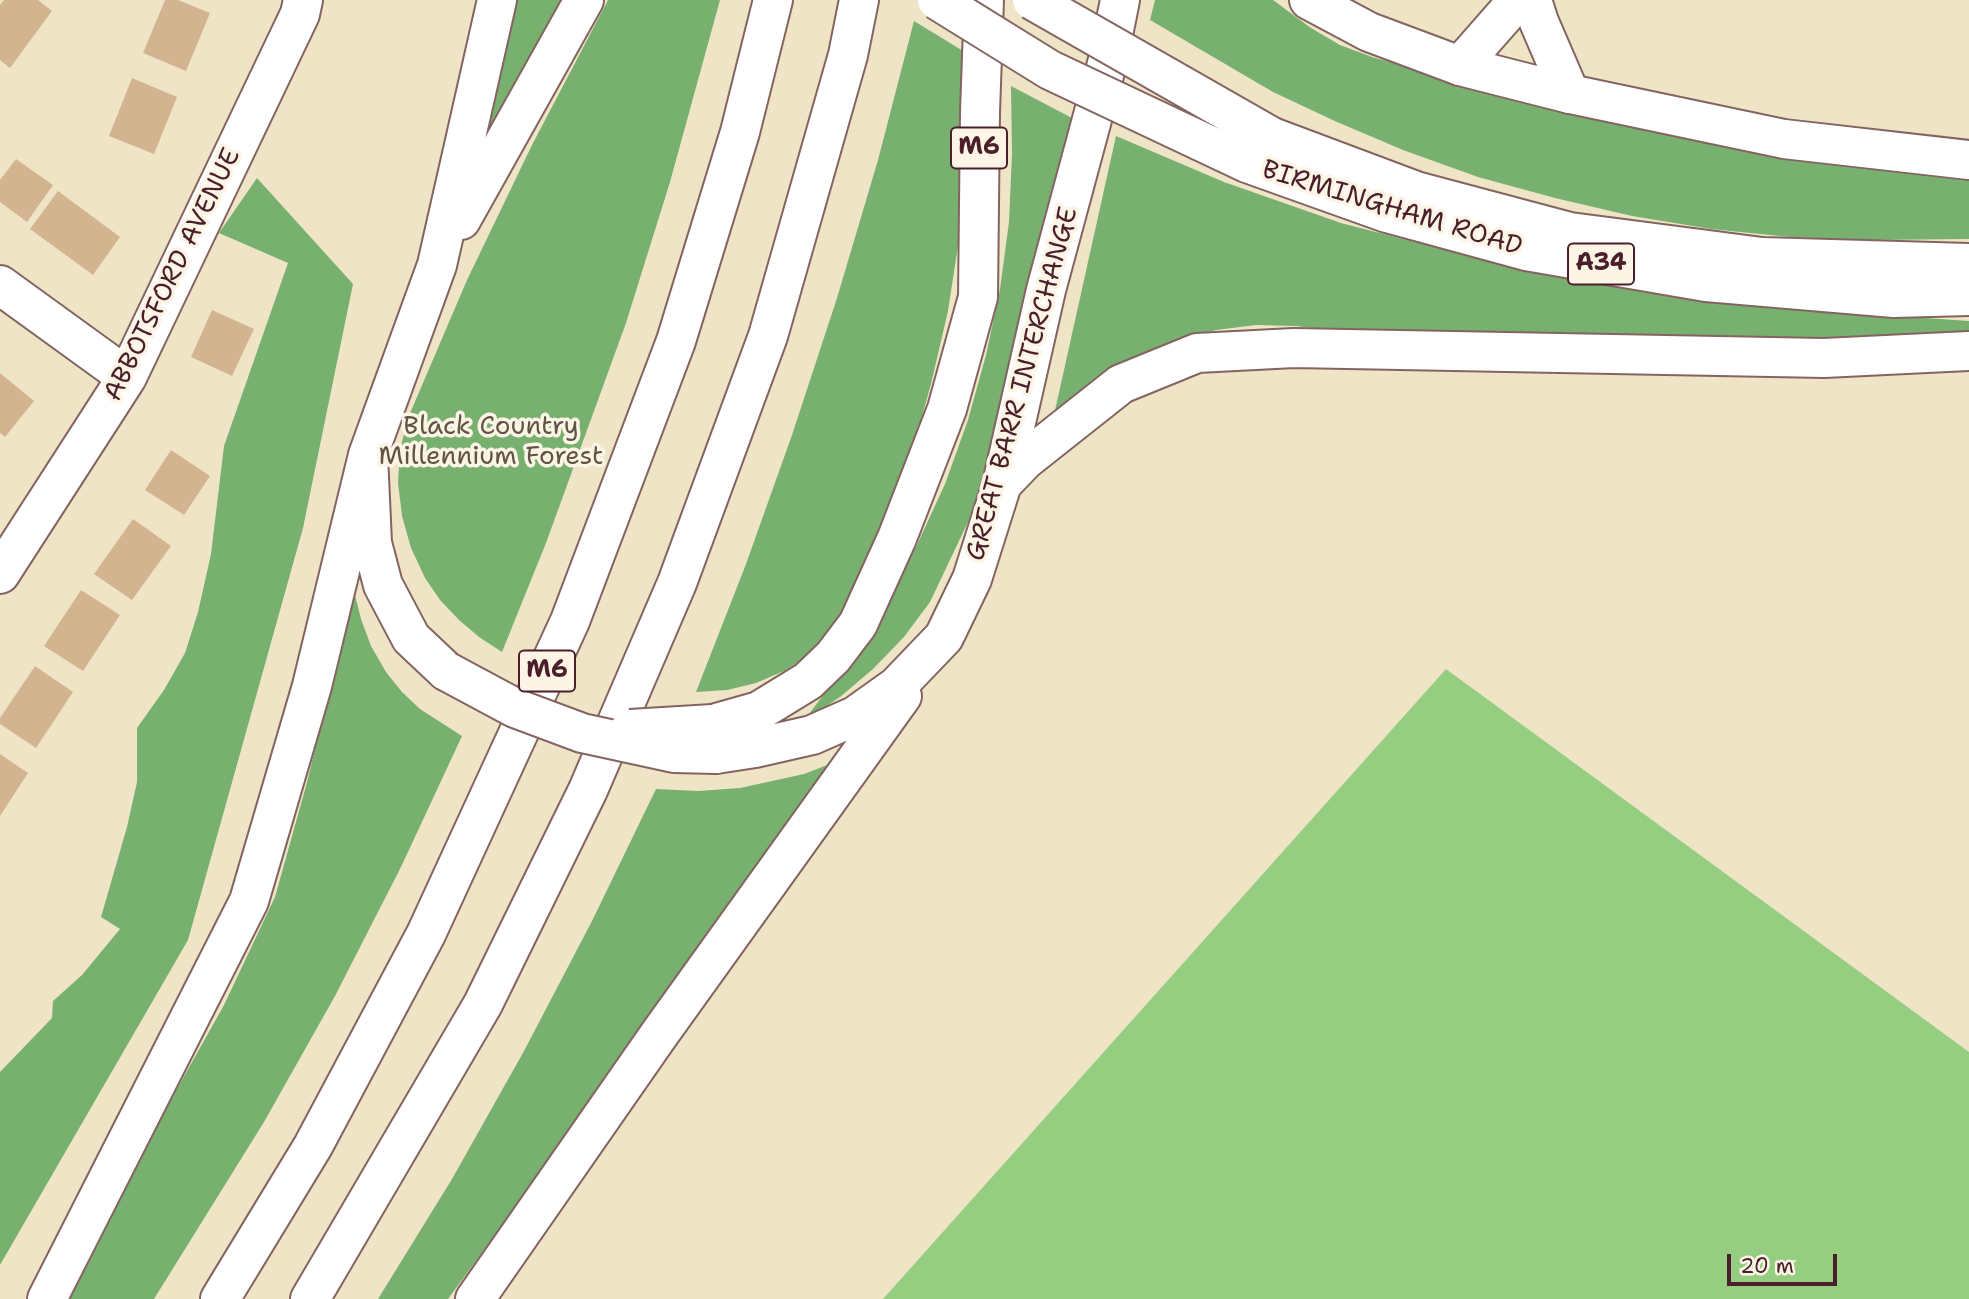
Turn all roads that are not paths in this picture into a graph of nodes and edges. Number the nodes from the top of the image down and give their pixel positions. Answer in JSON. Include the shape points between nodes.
{"nodes":[{"id":1,"x":303,"y":0,"type":"edge"},
{"id":2,"x":497,"y":0,"type":"edge"},
{"id":3,"x":584,"y":0,"type":"edge"},
{"id":4,"x":773,"y":0,"type":"edge"},
{"id":5,"x":859,"y":0,"type":"edge"},
{"id":6,"x":937,"y":0,"type":"edge"},
{"id":7,"x":984,"y":0,"type":"edge"},
{"id":8,"x":1032,"y":0,"type":"edge"},
{"id":9,"x":1120,"y":0,"type":"edge"},
{"id":10,"x":1309,"y":0,"type":"edge"},
{"id":11,"x":1518,"y":0,"type":"edge"},
{"id":12,"x":1532,"y":0,"type":"edge"},
{"id":13,"x":1460,"y":66,"type":"junction"},
{"id":14,"x":1570,"y":94,"type":"junction"},
{"id":15,"x":1259,"y":150,"type":"junction"},
{"id":16,"x":1969,"y":160,"type":"edge"},
{"id":17,"x":1969,"y":264,"type":"edge"},
{"id":18,"x":437,"y":265,"type":"junction"},
{"id":19,"x":0,"y":285,"type":"edge"},
{"id":20,"x":1969,"y":296,"type":"edge"},
{"id":21,"x":1969,"y":351,"type":"edge"},
{"id":22,"x":127,"y":377,"type":"junction"},
{"id":23,"x":368,"y":455,"type":"junction"},
{"id":24,"x":1002,"y":484,"type":"junction"},
{"id":25,"x":0,"y":574,"type":"edge"},
{"id":26,"x":944,"y":637,"type":"junction"},
{"id":27,"x":714,"y":739,"type":"junction"},
{"id":28,"x":47,"y":1299,"type":"edge"},
{"id":29,"x":220,"y":1299,"type":"edge"},
{"id":30,"x":310,"y":1299,"type":"edge"},
{"id":31,"x":475,"y":1299,"type":"edge"}],
"edges":[{"from":1,"to":22,"type":"main road","name":"ABBOTSFORD AVENUE"},
{"from":2,"to":18,"type":"main road","name":"GREAT BARR INTERCHANGE"},
{"from":3,"to":18,"type":"main road"},
{"from":4,"to":29,"type":"main road","number":"M6","via":[[740,132],[676,341],[570,621],[426,934],[313,1146]]},
{"from":5,"to":30,"type":"main road","via":[[848,55],[768,337],[677,583],[588,790],[483,1004]]},
{"from":6,"to":15,"type":"main road","name":"BIRMINGHAM ROAD","number":"A34","bridge":true,"via":[[1050,70]]},
{"from":7,"to":27,"type":"main road","number":"M6","via":[[978,297],[947,409],[858,624],[808,681]]},
{"from":8,"to":15,"type":"main road","name":"BIRMINGHAM ROAD","number":"A34","bridge":true},
{"from":9,"to":24,"type":"main road","name":"GREAT BARR INTERCHANGE"},
{"from":10,"to":13,"type":"main road","via":[[1369,32]]},
{"from":11,"to":13,"type":"main road"},
{"from":12,"to":14,"type":"main road"},
{"from":13,"to":14,"type":"main road"},
{"from":14,"to":16,"type":"main road","via":[[1784,139]]},
{"from":15,"to":17,"type":"main road","name":"BIRMINGHAM ROAD","number":"A34","via":[[1570,232],[1762,257]]},
{"from":15,"to":20,"type":"main road","name":"BIRMINGHAM ROAD","number":"A34","via":[[1387,213],[1526,251],[1706,282],[1894,298]]},
{"from":18,"to":23,"type":"main road","name":"GREAT BARR INTERCHANGE"},
{"from":19,"to":22,"type":"main road"},
{"from":21,"to":24,"type":"main road","via":[[1824,358],[1294,348],[1197,353],[1121,384],[1025,460]]},
{"from":22,"to":25,"type":"main road","name":"ABBOTSFORD AVENUE"},
{"from":23,"to":27,"type":"main road","name":"GREAT BARR INTERCHANGE","bridge":true,"via":[[372,543],[383,585],[411,638],[446,671],[515,708],[582,733],[674,753]]},
{"from":23,"to":28,"type":"main road","via":[[312,686],[249,901]]},
{"from":24,"to":26,"type":"main road","name":"GREAT BARR INTERCHANGE","via":[[972,579]]},
{"from":26,"to":27,"type":"main road","name":"GREAT BARR INTERCHANGE","via":[[897,686],[855,716],[812,735],[755,748]]},
{"from":26,"to":31,"type":"main road","via":[[657,1036]]}]}
